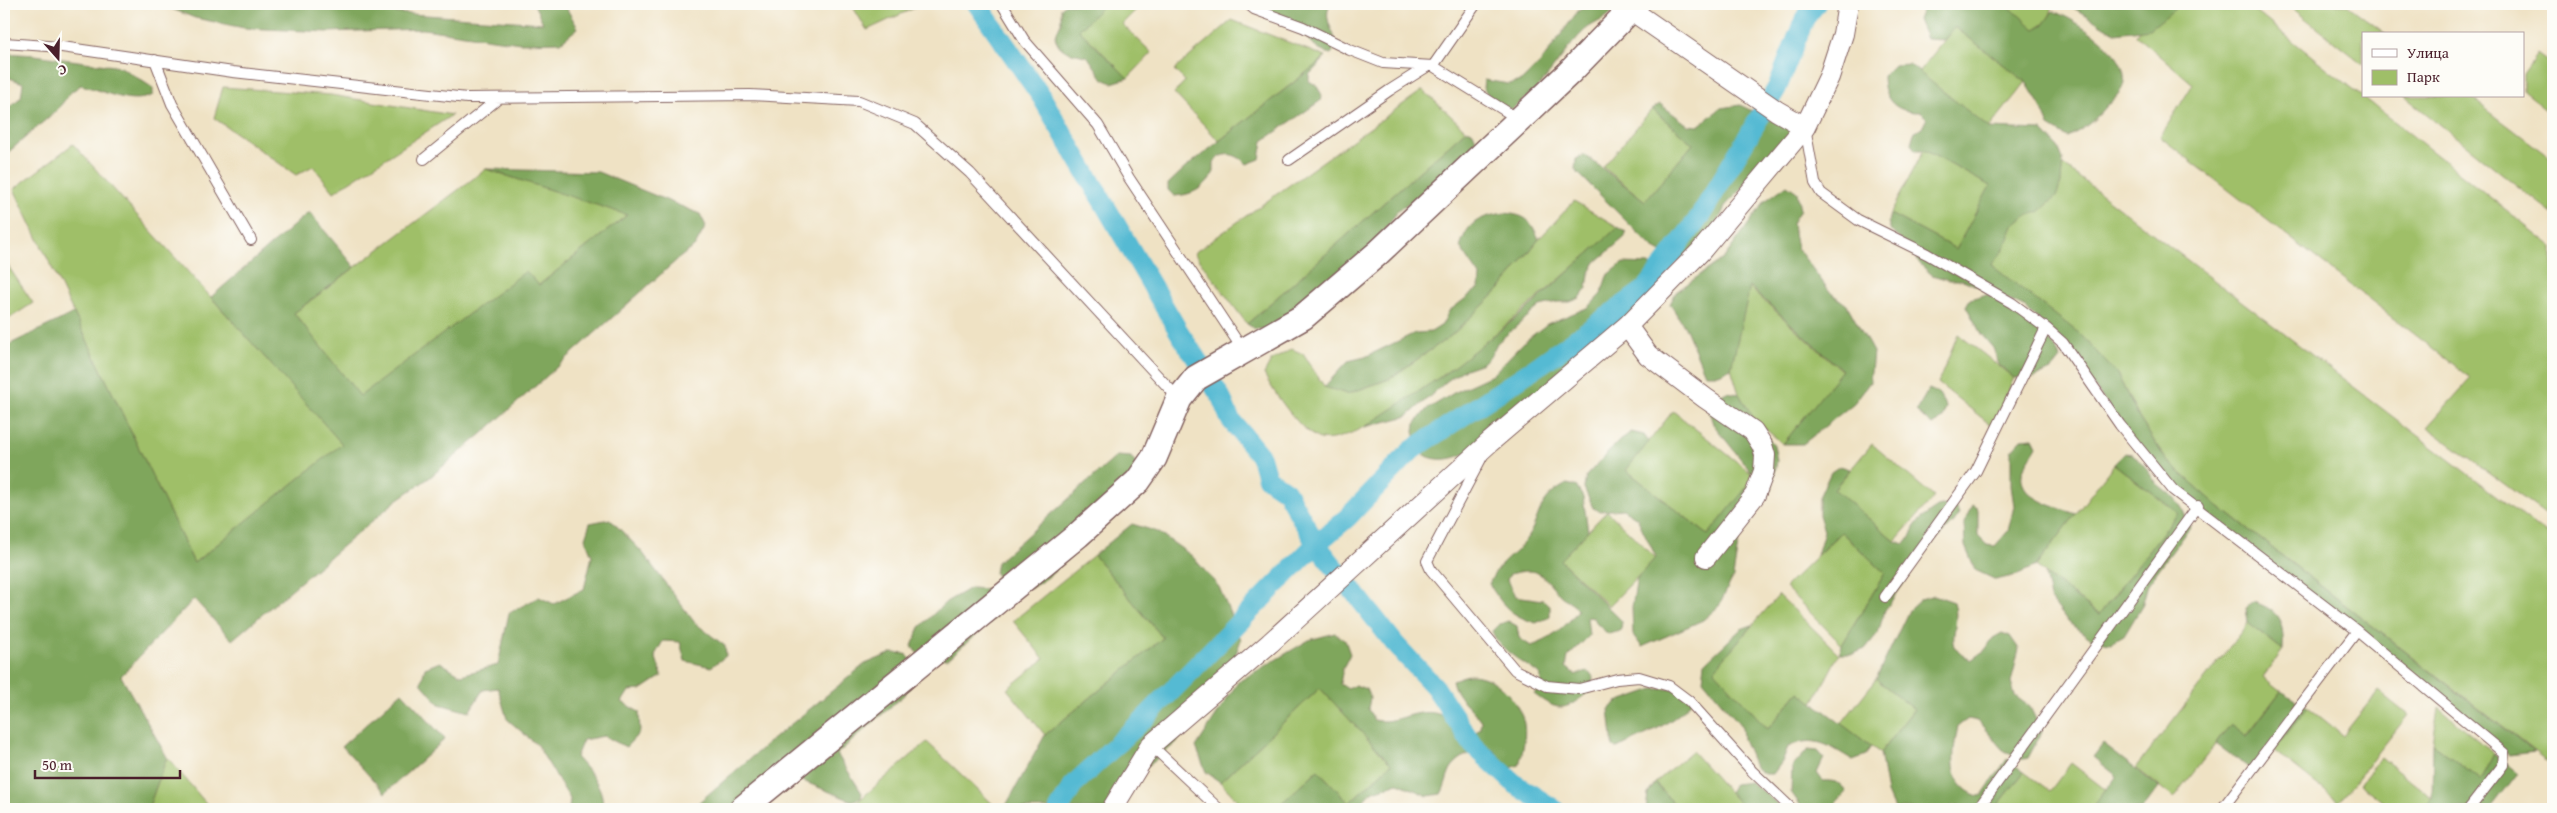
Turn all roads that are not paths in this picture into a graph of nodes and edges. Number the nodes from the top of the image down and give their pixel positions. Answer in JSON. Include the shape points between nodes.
{"nodes":[{"id":1,"x":1002,"y":4,"type":"edge"},
{"id":2,"x":1248,"y":4,"type":"edge"},
{"id":3,"x":1476,"y":4,"type":"edge"},
{"id":4,"x":1848,"y":4,"type":"edge"},
{"id":5,"x":1633,"y":7,"type":"edge"},
{"id":6,"x":4,"y":43,"type":"edge"},
{"id":7,"x":156,"y":60,"type":"junction"},
{"id":8,"x":1431,"y":66,"type":"junction"},
{"id":9,"x":499,"y":98,"type":"junction"},
{"id":10,"x":1520,"y":120,"type":"junction"},
{"id":11,"x":1805,"y":127,"type":"junction"},
{"id":12,"x":424,"y":160,"type":"dead end"},
{"id":13,"x":1290,"y":160,"type":"dead end"},
{"id":14,"x":252,"y":240,"type":"dead end"},
{"id":15,"x":1627,"y":326,"type":"junction"},
{"id":16,"x":2046,"y":328,"type":"junction"},
{"id":17,"x":1243,"y":350,"type":"junction"},
{"id":18,"x":1179,"y":399,"type":"junction"},
{"id":19,"x":1490,"y":442,"type":"junction"},
{"id":20,"x":2198,"y":506,"type":"junction"},
{"id":21,"x":1706,"y":557,"type":"dead end"},
{"id":22,"x":1885,"y":597,"type":"dead end"},
{"id":23,"x":2357,"y":631,"type":"junction"},
{"id":24,"x":1151,"y":744,"type":"junction"},
{"id":25,"x":1980,"y":806,"type":"dead end"},
{"id":26,"x":742,"y":809,"type":"edge"},
{"id":27,"x":1112,"y":809,"type":"edge"},
{"id":28,"x":1219,"y":809,"type":"edge"},
{"id":29,"x":1792,"y":809,"type":"edge"},
{"id":30,"x":2222,"y":809,"type":"edge"},
{"id":31,"x":2469,"y":809,"type":"edge"}],
"edges":[{"from":1,"to":17,"type":"lane","via":[[1024,40],[1098,125],[1129,178]]},
{"from":2,"to":8,"type":"lane","via":[[1383,63]]},
{"from":3,"to":8,"type":"lane"},
{"from":4,"to":11,"type":"street","via":[[1843,34],[1829,77]]},
{"from":5,"to":10,"type":"street"},
{"from":5,"to":11,"type":"street","via":[[1743,89]]},
{"from":6,"to":7,"type":"lane","via":[[62,46]]},
{"from":7,"to":9,"type":"lane","via":[[232,72],[467,98]]},
{"from":7,"to":14,"type":"lane","via":[[172,104]]},
{"from":8,"to":10,"type":"lane"},
{"from":8,"to":13,"type":"lane","via":[[1390,90]]},
{"from":9,"to":12,"type":"lane"},
{"from":9,"to":18,"type":"lane","via":[[750,95],[849,100],[915,124],[970,173]]},
{"from":10,"to":17,"type":"street","via":[[1378,253],[1303,317]]},
{"from":11,"to":15,"type":"street","via":[[1700,252]]},
{"from":11,"to":16,"type":"lane","via":[[1815,183],[1821,193],[1858,220],[1905,242],[2012,303]]},
{"from":15,"to":19,"type":"street"},
{"from":15,"to":21,"type":"street","via":[[1648,354],[1753,432],[1764,450],[1764,471],[1755,495]]},
{"from":16,"to":20,"type":"lane","via":[[2068,348],[2148,462],[2173,490]]},
{"from":16,"to":22,"type":"lane","via":[[1976,471]]},
{"from":17,"to":18,"type":"street","via":[[1196,378]]},
{"from":18,"to":26,"type":"street","via":[[1154,458],[1138,481],[1070,541]]},
{"from":19,"to":24,"type":"street","via":[[1270,643]]},
{"from":19,"to":29,"type":"lane","via":[[1427,560],[1431,570],[1515,670],[1547,686],[1579,689],[1616,679],[1639,677],[1669,686],[1689,701],[1752,771]]},
{"from":20,"to":23,"type":"lane"},
{"from":20,"to":25,"type":"lane"},
{"from":23,"to":30,"type":"lane"},
{"from":23,"to":31,"type":"lane","via":[[2504,753],[2503,765]]},
{"from":24,"to":27,"type":"street"},
{"from":24,"to":28,"type":"lane"}]}
